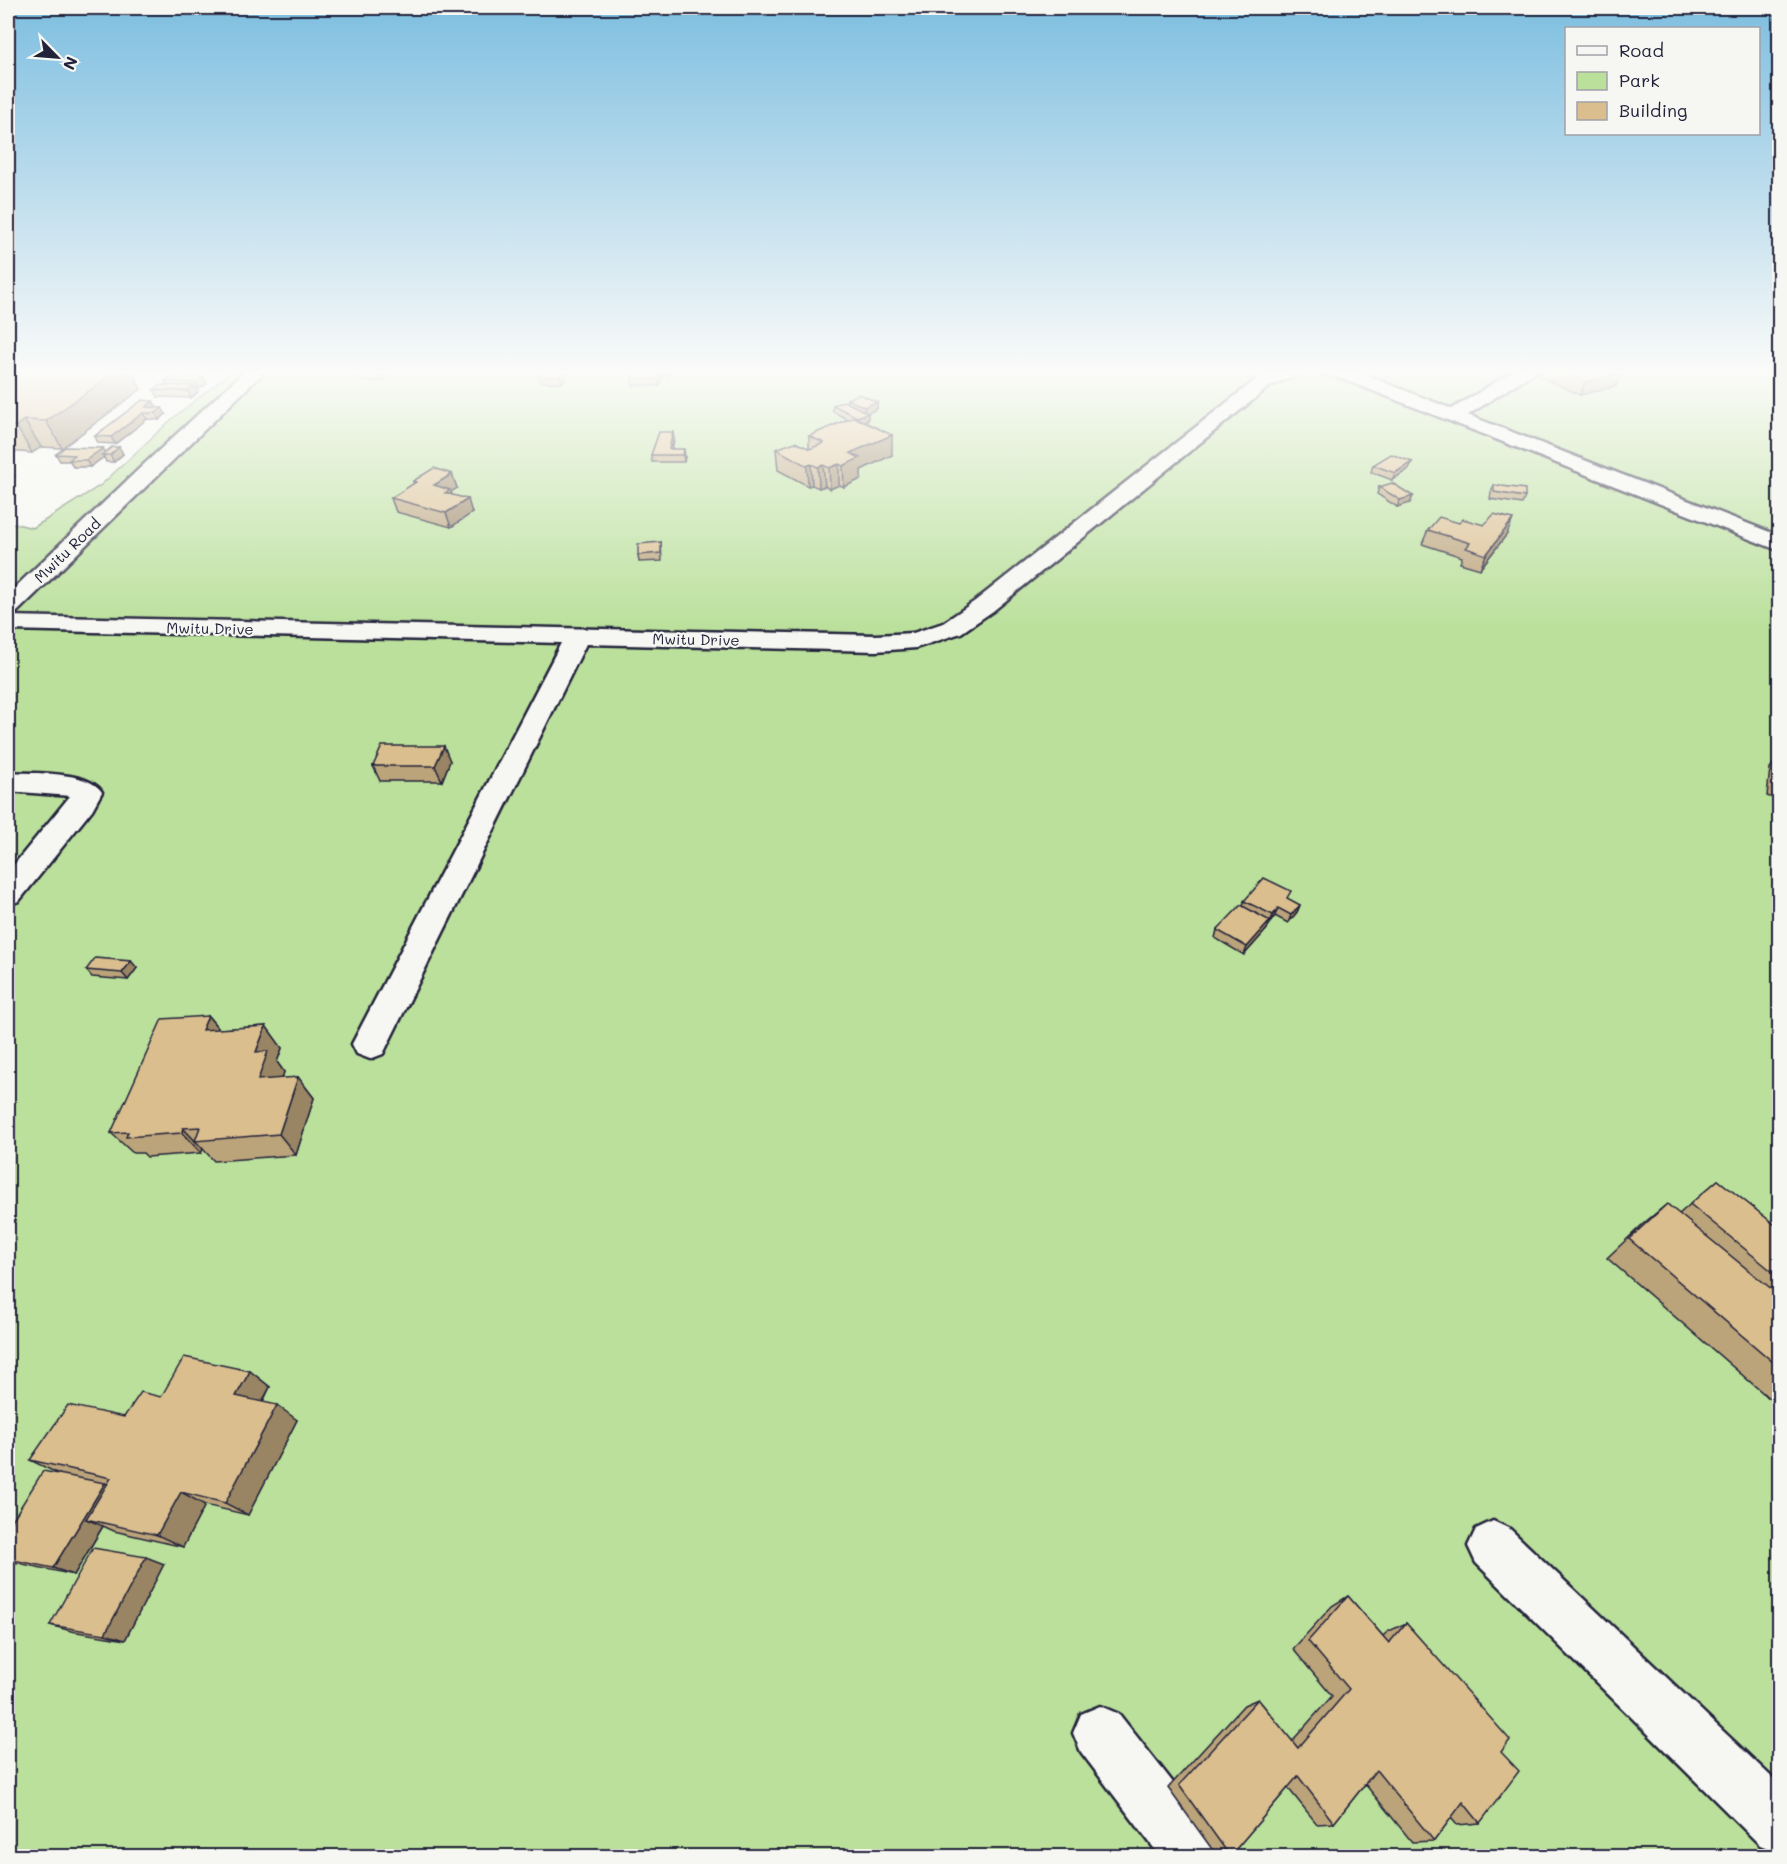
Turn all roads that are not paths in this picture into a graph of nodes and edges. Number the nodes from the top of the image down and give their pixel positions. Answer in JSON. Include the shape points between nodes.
{"nodes":[{"id":1,"x":165,"y":456,"type":"edge"},
{"id":2,"x":1172,"y":456,"type":"edge"},
{"id":3,"x":1555,"y":456,"type":"edge"},
{"id":4,"x":1779,"y":544,"type":"edge"},
{"id":5,"x":8,"y":607,"type":"edge"},
{"id":6,"x":8,"y":623,"type":"edge"},
{"id":7,"x":577,"y":636,"type":"junction"},
{"id":8,"x":8,"y":782,"type":"edge"},
{"id":9,"x":8,"y":893,"type":"edge"},
{"id":10,"x":370,"y":1044,"type":"dead end"},
{"id":11,"x":1493,"y":1546,"type":"dead end"},
{"id":12,"x":1101,"y":1733,"type":"dead end"},
{"id":13,"x":1779,"y":1825,"type":"edge"},
{"id":14,"x":1195,"y":1857,"type":"edge"}],
"edges":[{"from":1,"to":5,"type":"street","name":"Mwitu Road"},
{"from":2,"to":7,"type":"street","name":"Mwitu Drive","via":[[984,606],[952,628],[916,640],[876,643]]},
{"from":3,"to":4,"type":"street"},
{"from":6,"to":7,"type":"street","name":"Mwitu Drive"},
{"from":7,"to":10,"type":"street"},
{"from":8,"to":9,"type":"street","via":[[72,786],[87,792]]},
{"from":11,"to":13,"type":"street"},
{"from":12,"to":14,"type":"street"}]}
